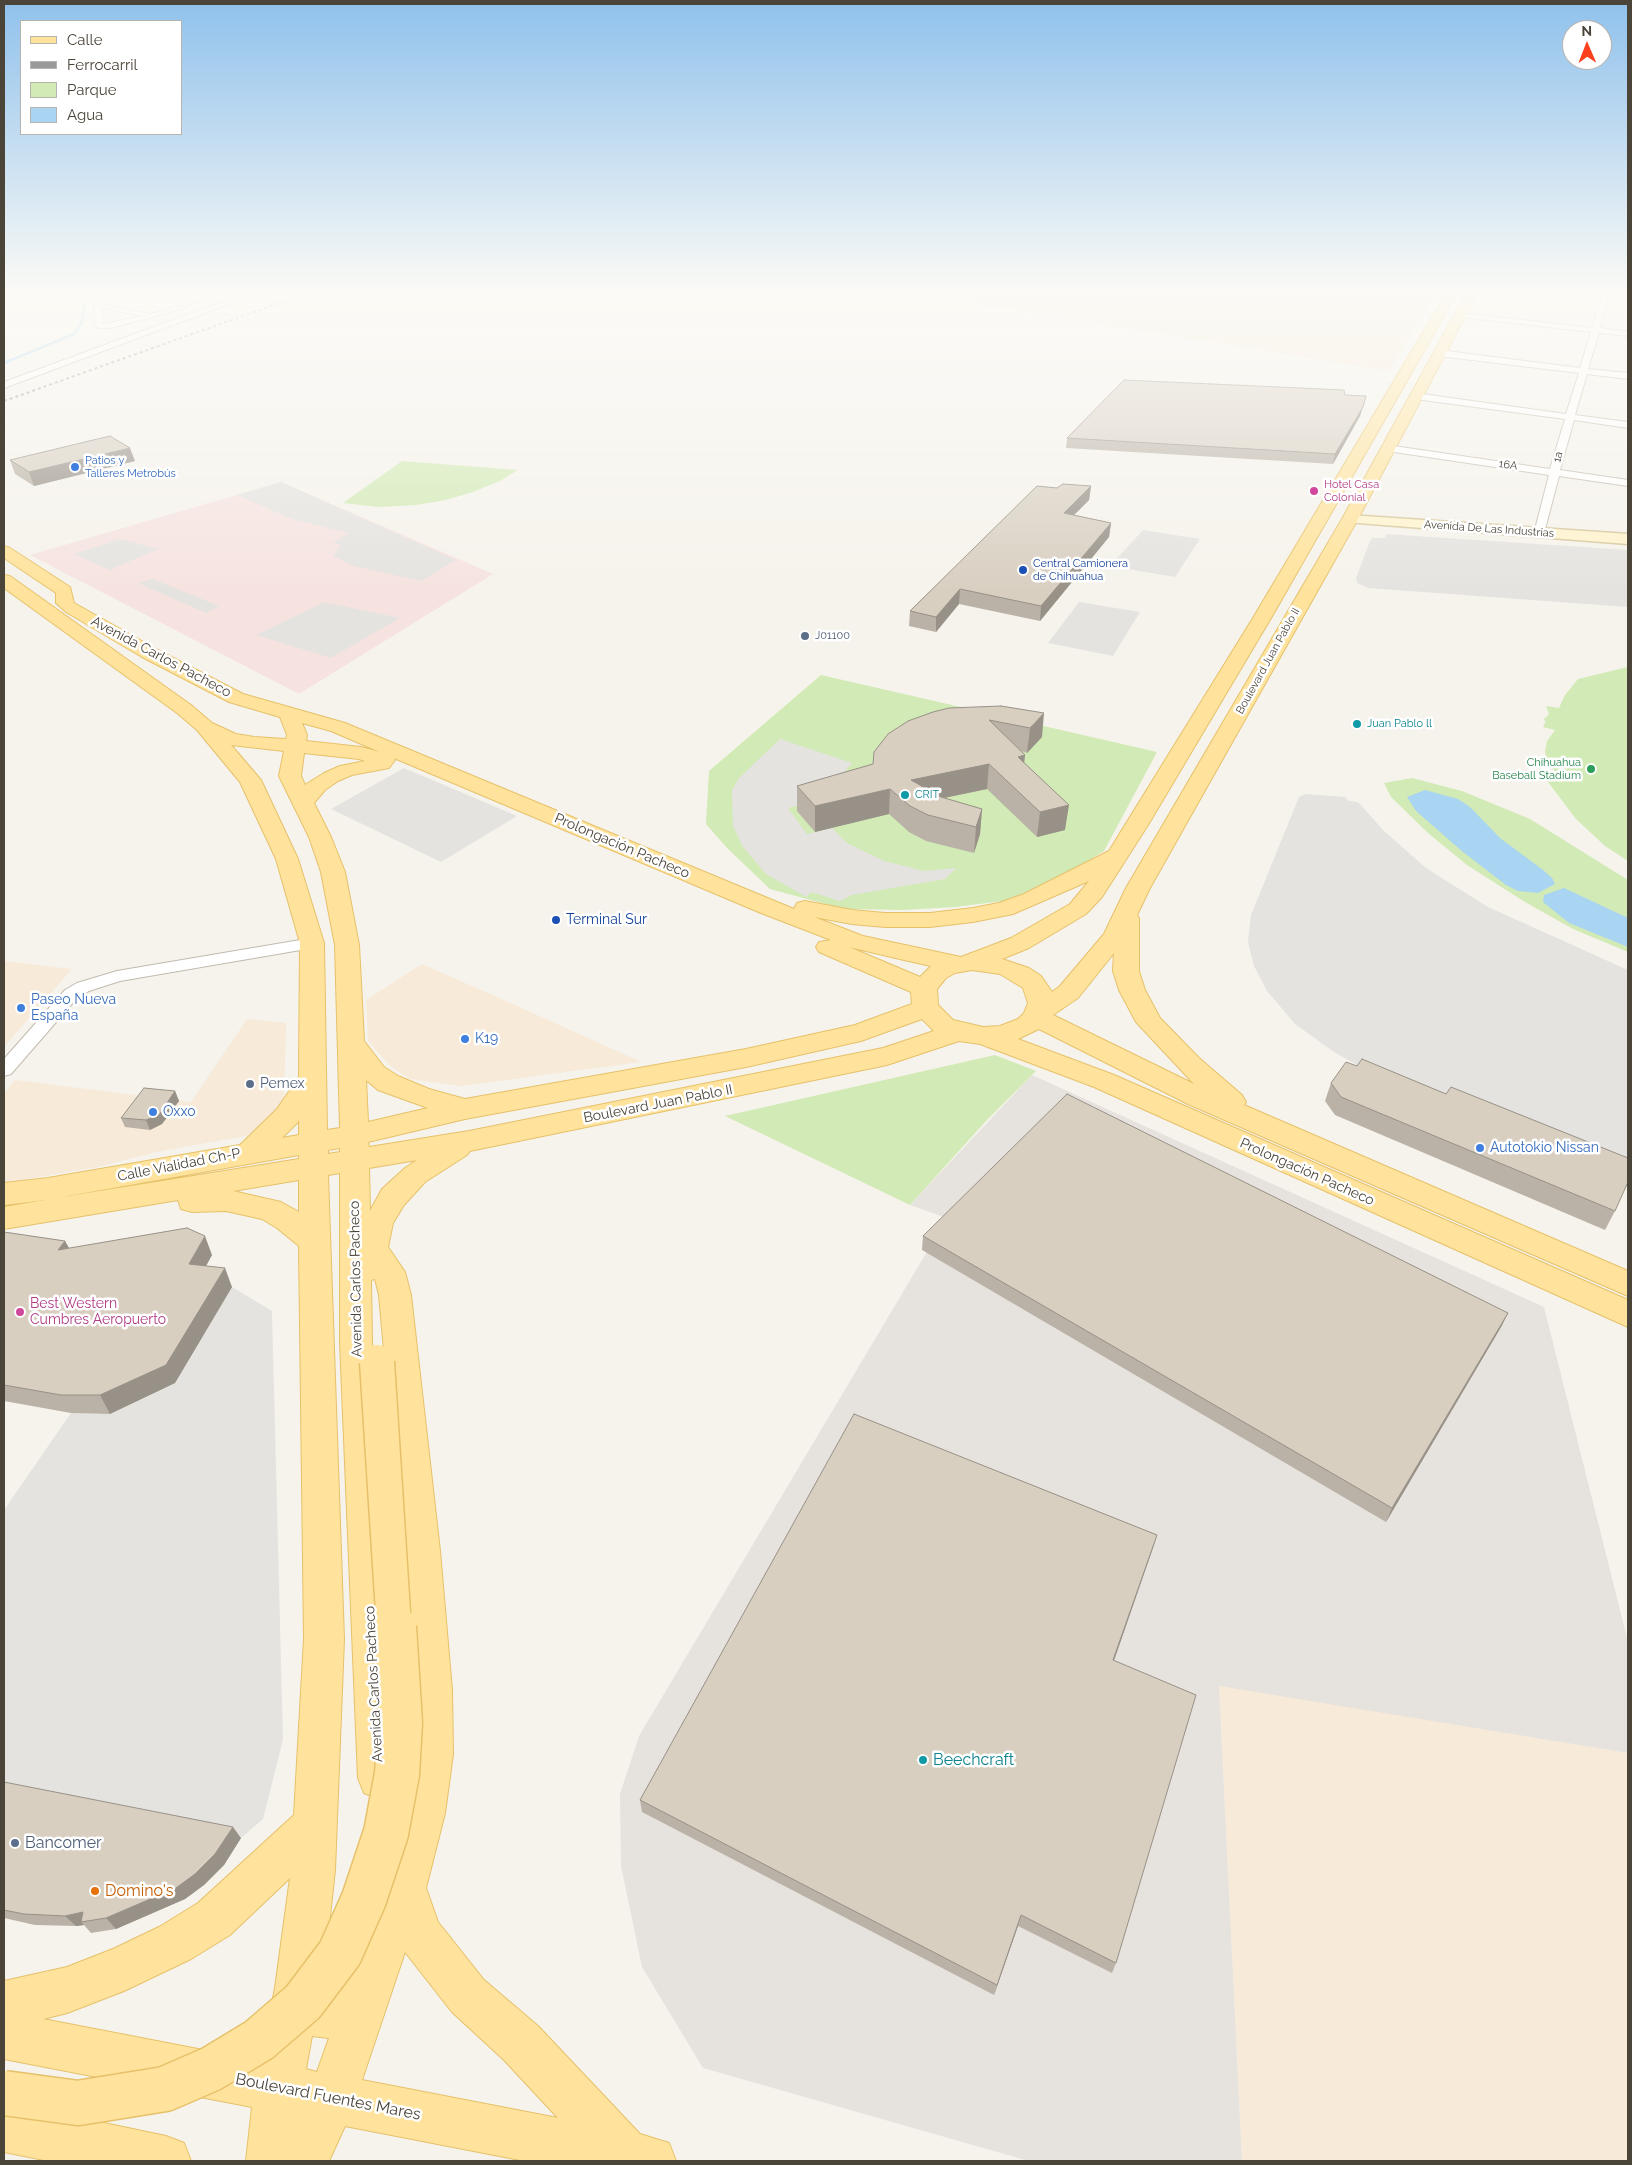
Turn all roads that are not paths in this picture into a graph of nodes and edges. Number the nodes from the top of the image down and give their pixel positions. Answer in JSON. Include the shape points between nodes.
{"nodes":[{"id":1,"x":1395,"y":391,"type":"edge"},
{"id":2,"x":1418,"y":391,"type":"edge"},
{"id":3,"x":1578,"y":391,"type":"edge"},
{"id":4,"x":1415,"y":396,"type":"junction"},
{"id":5,"x":1570,"y":417,"type":"junction"},
{"id":6,"x":1378,"y":420,"type":"junction"},
{"id":7,"x":1400,"y":423,"type":"junction"},
{"id":8,"x":1628,"y":425,"type":"edge"},
{"id":9,"x":1387,"y":448,"type":"junction"},
{"id":10,"x":1554,"y":472,"type":"junction"},
{"id":11,"x":1628,"y":483,"type":"edge"},
{"id":12,"x":1322,"y":515,"type":"junction"},
{"id":13,"x":1350,"y":519,"type":"junction"},
{"id":14,"x":1539,"y":533,"type":"junction"},
{"id":15,"x":1339,"y":538,"type":"junction"},
{"id":16,"x":1628,"y":539,"type":"edge"},
{"id":17,"x":4,"y":550,"type":"edge"},
{"id":18,"x":4,"y":562,"type":"edge"},
{"id":19,"x":7,"y":585,"type":"edge"},
{"id":20,"x":1300,"y":603,"type":"junction"},
{"id":21,"x":40,"y":605,"type":"junction"},
{"id":22,"x":68,"y":605,"type":"junction"},
{"id":23,"x":1264,"y":614,"type":"junction"},
{"id":24,"x":80,"y":633,"type":"junction"},
{"id":25,"x":1278,"y":645,"type":"junction"},
{"id":26,"x":204,"y":726,"type":"junction"},
{"id":27,"x":292,"y":729,"type":"junction"},
{"id":28,"x":403,"y":765,"type":"junction"},
{"id":29,"x":303,"y":804,"type":"junction"},
{"id":30,"x":1136,"y":826,"type":"junction"},
{"id":31,"x":1170,"y":832,"type":"junction"},
{"id":32,"x":1118,"y":853,"type":"junction"},
{"id":33,"x":731,"y":891,"type":"junction"},
{"id":34,"x":1127,"y":914,"type":"junction"},
{"id":35,"x":312,"y":943,"type":"junction"},
{"id":36,"x":966,"y":963,"type":"junction"},
{"id":37,"x":925,"y":998,"type":"junction"},
{"id":38,"x":1037,"y":1015,"type":"junction"},
{"id":39,"x":971,"y":1034,"type":"junction"},
{"id":40,"x":351,"y":1044,"type":"junction"},
{"id":41,"x":4,"y":1070,"type":"edge"},
{"id":42,"x":312,"y":1079,"type":"junction"},
{"id":43,"x":465,"y":1109,"type":"junction"},
{"id":44,"x":1255,"y":1120,"type":"junction"},
{"id":45,"x":469,"y":1141,"type":"junction"},
{"id":46,"x":354,"y":1147,"type":"junction"},
{"id":47,"x":250,"y":1152,"type":"junction"},
{"id":48,"x":315,"y":1154,"type":"junction"},
{"id":49,"x":4,"y":1194,"type":"edge"},
{"id":50,"x":76,"y":1207,"type":"junction"},
{"id":51,"x":4,"y":1218,"type":"edge"},
{"id":52,"x":314,"y":1242,"type":"junction"},
{"id":53,"x":372,"y":1249,"type":"junction"},
{"id":54,"x":1628,"y":1284,"type":"edge"},
{"id":55,"x":1628,"y":1314,"type":"edge"},
{"id":56,"x":316,"y":1824,"type":"junction"},
{"id":57,"x":404,"y":1888,"type":"junction"},
{"id":58,"x":298,"y":1988,"type":"junction"},
{"id":59,"x":370,"y":1991,"type":"junction"},
{"id":60,"x":4,"y":2004,"type":"edge"},
{"id":61,"x":4,"y":2035,"type":"edge"},
{"id":62,"x":278,"y":2088,"type":"junction"},
{"id":63,"x":4,"y":2093,"type":"edge"},
{"id":64,"x":332,"y":2098,"type":"junction"},
{"id":65,"x":4,"y":2127,"type":"edge"},
{"id":66,"x":638,"y":2158,"type":"edge"},
{"id":67,"x":166,"y":2161,"type":"edge"},
{"id":68,"x":271,"y":2161,"type":"edge"},
{"id":69,"x":304,"y":2161,"type":"edge"}],
"edges":[{"from":1,"to":6,"type":"main road","name":"Boulevard Juan Pablo II"},
{"from":2,"to":4,"type":"main road","name":"Boulevard Juan Pablo II"},
{"from":3,"to":5,"type":"street","name":"1a"},
{"from":4,"to":5,"type":"street"},
{"from":4,"to":7,"type":"main road","name":"Boulevard Juan Pablo II"},
{"from":5,"to":8,"type":"street"},
{"from":5,"to":10,"type":"street","name":"1a"},
{"from":6,"to":7,"type":"main road"},
{"from":6,"to":12,"type":"main road","name":"Boulevard Juan Pablo II"},
{"from":7,"to":9,"type":"main road","name":"Boulevard Juan Pablo II"},
{"from":9,"to":10,"type":"street","name":"16A"},
{"from":9,"to":13,"type":"main road","name":"Boulevard Juan Pablo II"},
{"from":10,"to":11,"type":"street","name":"16A"},
{"from":10,"to":14,"type":"street","name":"1a"},
{"from":12,"to":15,"type":"main road","via":[[1340,521],[1336,531]]},
{"from":12,"to":23,"type":"main road","name":"Boulevard Juan Pablo II"},
{"from":13,"to":14,"type":"main road","name":"Avenida De Las Industrias"},
{"from":13,"to":15,"type":"main road","name":"Boulevard Juan Pablo II"},
{"from":14,"to":16,"type":"main road","name":"Avenida De Las Industrias"},
{"from":15,"to":20,"type":"main road","name":"Boulevard Juan Pablo II"},
{"from":17,"to":22,"type":"main road","via":[[64,591]]},
{"from":18,"to":22,"type":"main road","name":"Avenida Carlos Pacheco"},
{"from":19,"to":21,"type":"main road","name":"Avenida Carlos Pacheco"},
{"from":19,"to":24,"type":"main road","via":[[28,606]]},
{"from":20,"to":23,"type":"main road"},
{"from":20,"to":25,"type":"main road","name":"Boulevard Juan Pablo II"},
{"from":21,"to":22,"type":"main road"},
{"from":21,"to":24,"type":"main road","name":"Avenida Carlos Pacheco"},
{"from":22,"to":27,"type":"main road","name":"Avenida Carlos Pacheco","via":[[149,653]]},
{"from":23,"to":25,"type":"main road","via":[[1276,634]]},
{"from":23,"to":30,"type":"main road","name":"Boulevard Juan Pablo II"},
{"from":24,"to":26,"type":"main road","name":"Avenida Carlos Pacheco"},
{"from":25,"to":31,"type":"main road","name":"Boulevard Juan Pablo II"},
{"from":26,"to":27,"type":"main road","via":[[231,739],[254,743]]},
{"from":26,"to":35,"type":"main road","name":"Avenida Carlos Pacheco","via":[[250,780],[264,807],[288,859]]},
{"from":27,"to":28,"type":"main road","name":"Prolongación Pacheco"},
{"from":27,"to":29,"type":"main road","name":"Avenida Carlos Pacheco","via":[[290,776]]},
{"from":27,"to":33,"type":"main road","name":"Prolongación Pacheco","via":[[330,724]]},
{"from":28,"to":29,"type":"main road","via":[[366,766],[331,777],[312,790]]},
{"from":28,"to":37,"type":"main road","name":"Prolongación Pacheco"},
{"from":29,"to":40,"type":"main road","name":"Avenida Carlos Pacheco","via":[[333,872],[347,945]]},
{"from":30,"to":31,"type":"main road"},
{"from":30,"to":32,"type":"main road","name":"Boulevard Juan Pablo II"},
{"from":31,"to":34,"type":"main road","name":"Boulevard Juan Pablo II"},
{"from":32,"to":33,"type":"main road","via":[[1032,900],[997,910],[930,920],[852,917]]},
{"from":32,"to":36,"type":"main road","name":"Boulevard Juan Pablo II","via":[[1090,897],[1078,909],[1020,943]]},
{"from":33,"to":36,"type":"main road","name":"Prolongación Pacheco","via":[[855,941],[904,954]]},
{"from":34,"to":38,"type":"main road","name":"Boulevard Juan Pablo II","via":[[1115,936],[1076,985]]},
{"from":34,"to":44,"type":"main road","via":[[1126,971],[1149,1022],[1215,1089]]},
{"from":35,"to":41,"type":"street","via":[[117,976],[83,987],[71,994]]},
{"from":35,"to":42,"type":"main road","name":"Avenida Carlos Pacheco"},
{"from":36,"to":37,"type":"main road","via":[[937,973]]},
{"from":36,"to":38,"type":"main road","via":[[1006,966],[1032,982],[1040,997]]},
{"from":37,"to":39,"type":"main road","via":[[944,1026]]},
{"from":37,"to":43,"type":"main road","name":"Boulevard Juan Pablo II","via":[[861,1032],[746,1058]]},
{"from":38,"to":39,"type":"main road","via":[[1015,1032]]},
{"from":38,"to":44,"type":"main road","name":"Prolongación Pacheco","via":[[1198,1097]]},
{"from":39,"to":45,"type":"main road","name":"Boulevard Juan Pablo II","via":[[888,1056]]},
{"from":39,"to":55,"type":"main road","name":"Prolongación Pacheco","via":[[1104,1081]]},
{"from":40,"to":43,"type":"main road","via":[[374,1073],[388,1083]]},
{"from":40,"to":46,"type":"main road","name":"Avenida Carlos Pacheco"},
{"from":42,"to":47,"type":"main road","via":[[287,1116]]},
{"from":42,"to":48,"type":"main road","name":"Avenida Carlos Pacheco"},
{"from":43,"to":46,"type":"main road","name":"Boulevard Juan Pablo II"},
{"from":44,"to":54,"type":"main road","name":"Prolongación Pacheco"},
{"from":45,"to":46,"type":"main road","name":"Boulevard Juan Pablo II"},
{"from":45,"to":53,"type":"main road","via":[[436,1160],[401,1187],[378,1223]]},
{"from":46,"to":48,"type":"main road","name":"Calle Vialidad Ch-P"},
{"from":46,"to":57,"type":"main road","name":"Avenida Carlos Pacheco","via":[[356,1342],[378,1777]]},
{"from":47,"to":48,"type":"main road","name":"Calle Vialidad Ch-P"},
{"from":47,"to":49,"type":"main road","name":"Calle Vialidad Ch-P"},
{"from":48,"to":50,"type":"main road","name":"Calle Vialidad Ch-P"},
{"from":48,"to":52,"type":"main road","name":"Avenida Carlos Pacheco"},
{"from":50,"to":51,"type":"main road","name":"Calle Vialidad Ch-P"},
{"from":50,"to":52,"type":"main road","via":[[226,1200],[270,1210]]},
{"from":52,"to":56,"type":"main road","name":"Avenida Carlos Pacheco","via":[[324,1639]]},
{"from":53,"to":57,"type":"main road","via":[[389,1272],[395,1295],[432,1690],[432,1754],[424,1813]]},
{"from":53,"to":63,"type":"main road","bridge":true,"via":[[376,1362],[400,1723],[397,1774],[386,1833],[364,1900],[340,1953],[303,2002],[259,2040],[211,2069],[165,2088],[78,2103]]},
{"from":56,"to":58,"type":"main road","name":"Avenida Carlos Pacheco"},
{"from":56,"to":60,"type":"main road","via":[[214,1919],[175,1943],[124,1968],[67,1990]]},
{"from":57,"to":59,"type":"main road"},
{"from":57,"to":66,"type":"main road","name":"Avenida Carlos Pacheco","via":[[420,1935],[468,1996],[521,2043]]},
{"from":58,"to":59,"type":"main road","via":[[306,2010],[317,2015],[332,2014],[346,2008]]},
{"from":58,"to":62,"type":"main road","name":"Avenida Carlos Pacheco"},
{"from":59,"to":64,"type":"main road"},
{"from":61,"to":62,"type":"main road","name":"Boulevard Fuentes Mares"},
{"from":62,"to":64,"type":"main road","name":"Boulevard Fuentes Mares"},
{"from":62,"to":68,"type":"main road","name":"Avenida Carlos Pacheco"},
{"from":64,"to":66,"type":"main road","name":"Boulevard Fuentes Mares"},
{"from":64,"to":69,"type":"main road"},
{"from":65,"to":67,"type":"main road"}]}
